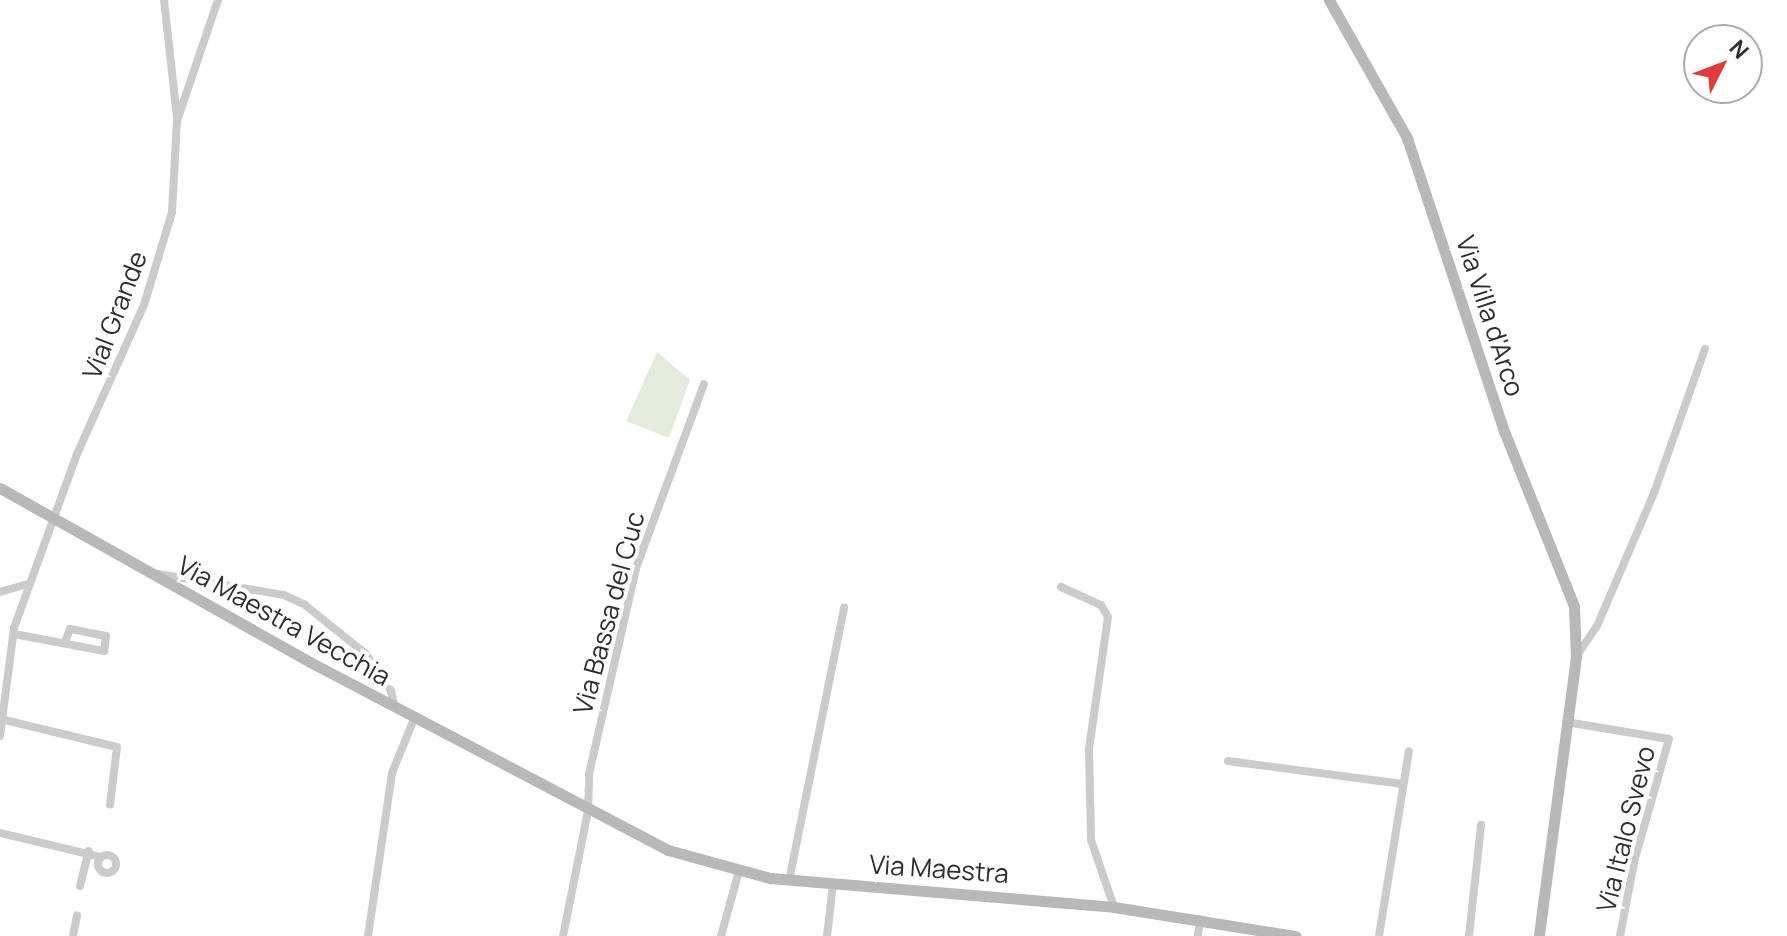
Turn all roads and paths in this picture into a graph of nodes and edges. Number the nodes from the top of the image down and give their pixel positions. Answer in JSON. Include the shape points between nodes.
{"nodes":[{"id":1,"x":164,"y":0,"type":"edge"},
{"id":2,"x":218,"y":0,"type":"edge"},
{"id":3,"x":1329,"y":0,"type":"edge"},
{"id":4,"x":177,"y":121,"type":"junction"},
{"id":5,"x":1705,"y":349,"type":"dead end"},
{"id":6,"x":704,"y":384,"type":"dead end"},
{"id":7,"x":0,"y":488,"type":"edge"},
{"id":8,"x":51,"y":519,"type":"junction"},
{"id":9,"x":152,"y":573,"type":"junction"},
{"id":10,"x":28,"y":584,"type":"junction"},
{"id":11,"x":1061,"y":587,"type":"dead end"},
{"id":12,"x":0,"y":592,"type":"edge"},
{"id":13,"x":844,"y":607,"type":"dead end"},
{"id":14,"x":14,"y":634,"type":"junction"},
{"id":15,"x":65,"y":642,"type":"junction"},
{"id":16,"x":1576,"y":657,"type":"junction"},
{"id":17,"x":395,"y":708,"type":"junction"},
{"id":18,"x":414,"y":719,"type":"junction"},
{"id":19,"x":1,"y":720,"type":"edge"},
{"id":20,"x":1566,"y":722,"type":"junction"},
{"id":21,"x":0,"y":736,"type":"edge"},
{"id":22,"x":1409,"y":751,"type":"dead end"},
{"id":23,"x":1228,"y":761,"type":"dead end"},
{"id":24,"x":1402,"y":784,"type":"junction"},
{"id":25,"x":110,"y":805,"type":"dead end"},
{"id":26,"x":588,"y":811,"type":"junction"},
{"id":27,"x":1481,"y":825,"type":"dead end"},
{"id":28,"x":0,"y":833,"type":"edge"},
{"id":29,"x":89,"y":851,"type":"junction"},
{"id":30,"x":101,"y":857,"type":"dead end"},
{"id":31,"x":739,"y":871,"type":"junction"},
{"id":32,"x":789,"y":881,"type":"junction"},
{"id":33,"x":833,"y":884,"type":"junction"},
{"id":34,"x":80,"y":886,"type":"dead end"},
{"id":35,"x":1114,"y":907,"type":"junction"},
{"id":36,"x":77,"y":915,"type":"dead end"},
{"id":37,"x":1200,"y":919,"type":"junction"},
{"id":38,"x":73,"y":936,"type":"edge"},
{"id":39,"x":368,"y":936,"type":"edge"},
{"id":40,"x":563,"y":936,"type":"edge"},
{"id":41,"x":721,"y":936,"type":"edge"},
{"id":42,"x":827,"y":936,"type":"edge"},
{"id":43,"x":1198,"y":936,"type":"edge"},
{"id":44,"x":1296,"y":936,"type":"edge"},
{"id":45,"x":1379,"y":936,"type":"edge"},
{"id":46,"x":1469,"y":936,"type":"edge"},
{"id":47,"x":1539,"y":936,"type":"edge"},
{"id":48,"x":1620,"y":936,"type":"edge"}],
"edges":[{"from":1,"to":4,"type":"street"},
{"from":2,"to":4,"type":"street","name":"Vial Grande"},
{"from":3,"to":16,"type":"main road","name":"Via Villa d'Arco","via":[[1411,150],[1504,431],[1574,606]]},
{"from":4,"to":8,"type":"street","name":"Vial Grande","via":[[172,212],[164,244],[129,346]]},
{"from":5,"to":16,"type":"street","name":"Via Villa d'Arco","via":[[1654,493],[1597,626]]},
{"from":6,"to":26,"type":"street","name":"Via Bassa del Cuc","via":[[636,568],[589,774]]},
{"from":7,"to":8,"type":"main road","name":"Via Maestra Vecchia"},
{"from":8,"to":9,"type":"main road","name":"Via Maestra Vecchia"},
{"from":8,"to":10,"type":"street","name":"Vial Grande"},
{"from":9,"to":17,"type":"main road","name":"Via Maestra Vecchia"},
{"from":9,"to":17,"type":"street","name":"Via Maestra Vecchia","via":[[284,595],[305,605],[366,654],[391,691]]},
{"from":10,"to":12,"type":"street"},
{"from":10,"to":14,"type":"street","name":"Vial Grande"},
{"from":11,"to":35,"type":"street","via":[[1101,605],[1108,617],[1089,749],[1091,840]]},
{"from":13,"to":32,"type":"street"},
{"from":14,"to":15,"type":"street"},
{"from":14,"to":19,"type":"street","name":"Vial Grande"},
{"from":15,"to":15,"type":"street","via":[[104,651],[106,636],[70,629]]},
{"from":16,"to":20,"type":"main road","name":"Via Villa d'Arco"},
{"from":17,"to":18,"type":"main road","name":"Via Maestra Vecchia"},
{"from":18,"to":26,"type":"main road","name":"Via Maestra Vecchia"},
{"from":18,"to":39,"type":"street","via":[[392,773]]},
{"from":19,"to":21,"type":"street","name":"Vial Grande"},
{"from":19,"to":25,"type":"street","via":[[117,747]]},
{"from":20,"to":47,"type":"main road","name":"Via Villa d'Arco"},
{"from":20,"to":48,"type":"street","name":"Via Italo Svevo","via":[[1669,739],[1635,858]]},
{"from":22,"to":24,"type":"street"},
{"from":23,"to":24,"type":"street"},
{"from":24,"to":45,"type":"street"},
{"from":26,"to":31,"type":"main road","name":"Via Maestra","via":[[668,850]]},
{"from":26,"to":40,"type":"street","name":"Via Bassa del Cuc"},
{"from":27,"to":46,"type":"street"},
{"from":28,"to":29,"type":"street"},
{"from":29,"to":30,"type":"street"},
{"from":29,"to":34,"type":"street"},
{"from":31,"to":32,"type":"main road","name":"Via Maestra"},
{"from":31,"to":41,"type":"street"},
{"from":32,"to":33,"type":"main road","name":"Via Maestra"},
{"from":33,"to":35,"type":"main road","name":"Via Maestra"},
{"from":33,"to":42,"type":"street"},
{"from":35,"to":37,"type":"main road","name":"Via Maestra"},
{"from":36,"to":38,"type":"street"},
{"from":37,"to":43,"type":"street"},
{"from":37,"to":44,"type":"main road","name":"Via Maestra"}]}
